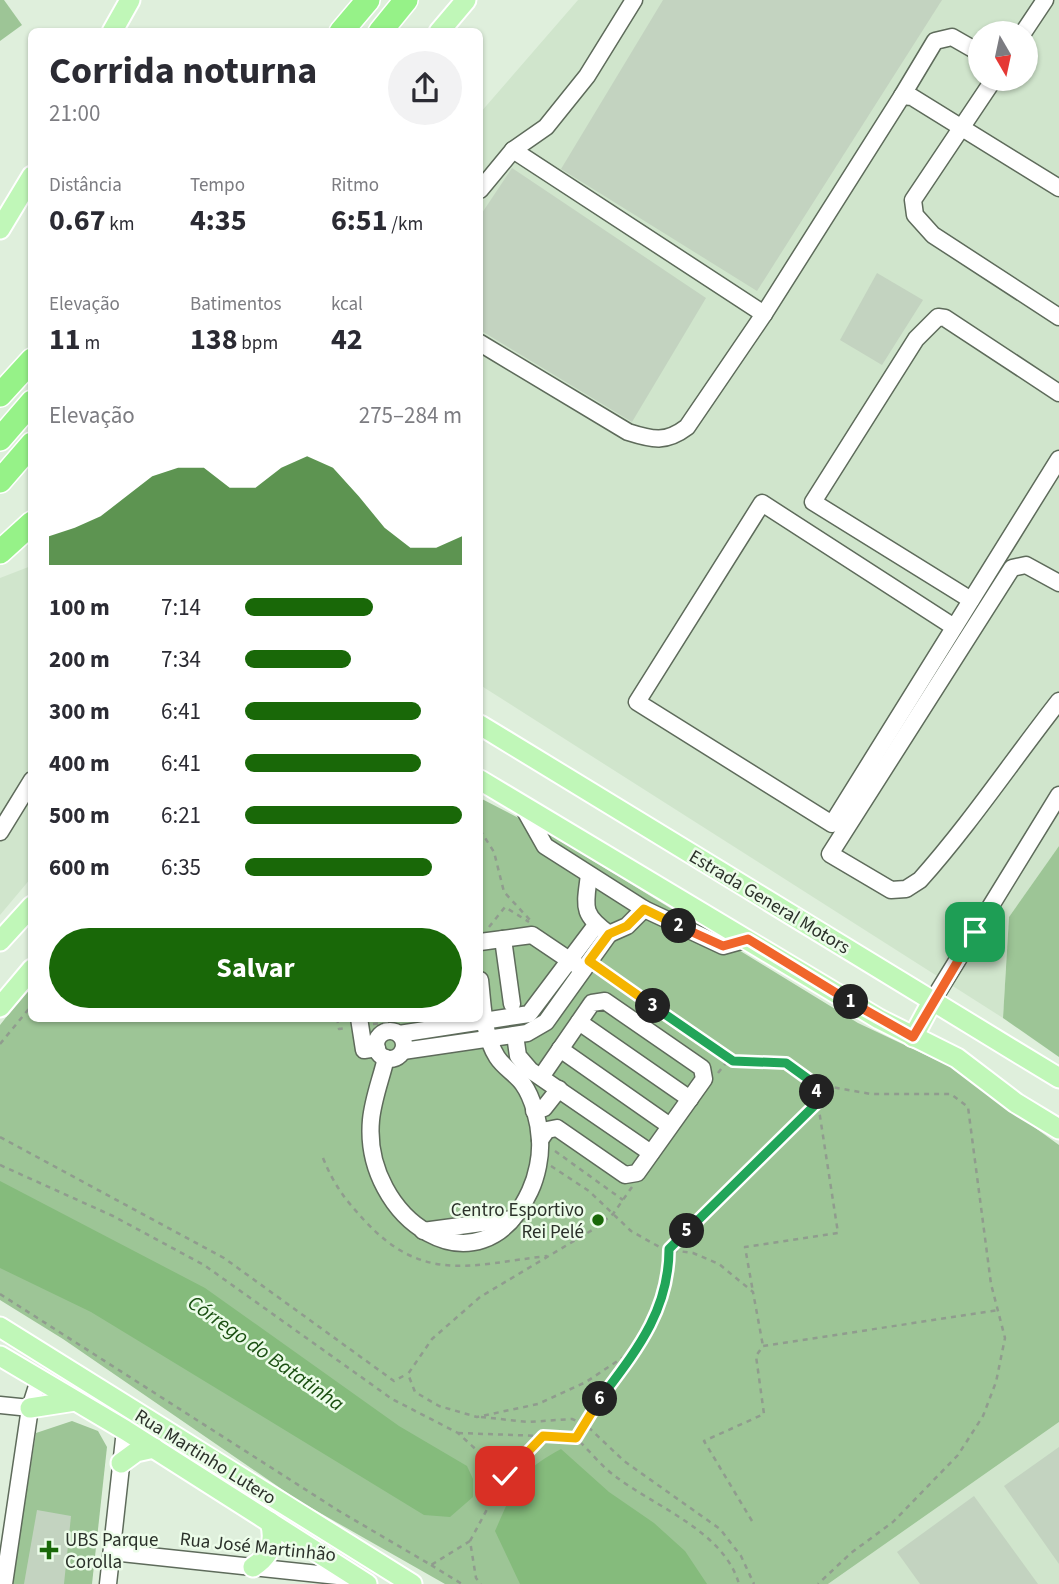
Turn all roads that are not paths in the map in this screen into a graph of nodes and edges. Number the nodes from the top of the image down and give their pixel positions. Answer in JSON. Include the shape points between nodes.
{"nodes":[{"id":1,"x":130,"y":0,"type":"edge"},
{"id":2,"x":368,"y":0,"type":"edge"},
{"id":3,"x":406,"y":0,"type":"edge"},
{"id":4,"x":466,"y":0,"type":"edge"},
{"id":5,"x":634,"y":0,"type":"edge"},
{"id":6,"x":1045,"y":0,"type":"edge"},
{"id":7,"x":1031,"y":21,"type":"edge"},
{"id":8,"x":114,"y":28,"type":"edge"},
{"id":9,"x":344,"y":28,"type":"edge"},
{"id":10,"x":383,"y":28,"type":"edge"},
{"id":11,"x":442,"y":28,"type":"edge"},
{"id":12,"x":968,"y":46,"type":"edge"},
{"id":13,"x":986,"y":91,"type":"edge"},
{"id":14,"x":902,"y":96,"type":"junction"},
{"id":15,"x":961,"y":128,"type":"junction"},
{"id":16,"x":513,"y":150,"type":"junction"},
{"id":17,"x":28,"y":183,"type":"edge"},
{"id":18,"x":483,"y":186,"type":"edge"},
{"id":19,"x":1059,"y":188,"type":"edge"},
{"id":20,"x":0,"y":229,"type":"edge"},
{"id":21,"x":764,"y":314,"type":"junction"},
{"id":22,"x":1059,"y":317,"type":"edge"},
{"id":23,"x":483,"y":345,"type":"edge"},
{"id":24,"x":28,"y":364,"type":"edge"},
{"id":25,"x":1059,"y":393,"type":"edge"},
{"id":26,"x":0,"y":395,"type":"edge"},
{"id":27,"x":28,"y":407,"type":"edge"},
{"id":28,"x":0,"y":439,"type":"edge"},
{"id":29,"x":28,"y":449,"type":"edge"},
{"id":30,"x":1059,"y":458,"type":"edge"},
{"id":31,"x":0,"y":481,"type":"edge"},
{"id":32,"x":28,"y":527,"type":"edge"},
{"id":33,"x":0,"y":552,"type":"edge"},
{"id":34,"x":1059,"y":583,"type":"edge"},
{"id":35,"x":971,"y":600,"type":"junction"},
{"id":36,"x":954,"y":627,"type":"junction"},
{"id":37,"x":1059,"y":701,"type":"edge"},
{"id":38,"x":483,"y":726,"type":"edge"},
{"id":39,"x":483,"y":782,"type":"edge"},
{"id":40,"x":28,"y":786,"type":"edge"},
{"id":41,"x":1059,"y":794,"type":"edge"},
{"id":42,"x":523,"y":807,"type":"junction"},
{"id":43,"x":0,"y":832,"type":"edge"},
{"id":44,"x":589,"y":875,"type":"junction"},
{"id":45,"x":644,"y":909,"type":"junction"},
{"id":46,"x":28,"y":910,"type":"edge"},
{"id":47,"x":603,"y":929,"type":"junction"},
{"id":48,"x":503,"y":939,"type":"junction"},
{"id":49,"x":748,"y":939,"type":"junction"},
{"id":50,"x":0,"y":941,"type":"edge"},
{"id":51,"x":483,"y":942,"type":"edge"},
{"id":52,"x":581,"y":964,"type":"junction"},
{"id":53,"x":28,"y":974,"type":"edge"},
{"id":54,"x":933,"y":1000,"type":"junction"},
{"id":55,"x":483,"y":1004,"type":"edge"},
{"id":56,"x":512,"y":1004,"type":"dead end"},
{"id":57,"x":0,"y":1007,"type":"edge"},
{"id":58,"x":485,"y":1020,"type":"junction"},
{"id":59,"x":360,"y":1022,"type":"edge"},
{"id":60,"x":454,"y":1022,"type":"edge"},
{"id":61,"x":579,"y":1022,"type":"junction"},
{"id":62,"x":423,"y":1024,"type":"edge"},
{"id":63,"x":395,"y":1028,"type":"edge"},
{"id":64,"x":515,"y":1035,"type":"junction"},
{"id":65,"x":913,"y":1037,"type":"junction"},
{"id":66,"x":488,"y":1039,"type":"junction"},
{"id":67,"x":427,"y":1048,"type":"junction"},
{"id":68,"x":560,"y":1049,"type":"junction"},
{"id":69,"x":403,"y":1051,"type":"junction"},
{"id":70,"x":382,"y":1053,"type":"junction"},
{"id":71,"x":541,"y":1077,"type":"junction"},
{"id":72,"x":1059,"y":1078,"type":"edge"},
{"id":73,"x":559,"y":1089,"type":"junction"},
{"id":74,"x":690,"y":1099,"type":"junction"},
{"id":75,"x":534,"y":1111,"type":"junction"},
{"id":76,"x":670,"y":1126,"type":"junction"},
{"id":77,"x":1059,"y":1129,"type":"edge"},
{"id":78,"x":540,"y":1140,"type":"junction"},
{"id":79,"x":651,"y":1153,"type":"junction"},
{"id":80,"x":0,"y":1327,"type":"edge"},
{"id":81,"x":0,"y":1356,"type":"edge"},
{"id":82,"x":51,"y":1359,"type":"junction"},
{"id":83,"x":39,"y":1380,"type":"junction"},
{"id":84,"x":75,"y":1401,"type":"junction"},
{"id":85,"x":0,"y":1405,"type":"edge"},
{"id":86,"x":30,"y":1408,"type":"junction"},
{"id":87,"x":128,"y":1408,"type":"junction"},
{"id":88,"x":125,"y":1430,"type":"junction"},
{"id":89,"x":154,"y":1448,"type":"junction"},
{"id":90,"x":121,"y":1463,"type":"junction"},
{"id":91,"x":271,"y":1522,"type":"junction"},
{"id":92,"x":5,"y":1540,"type":"edge"},
{"id":93,"x":111,"y":1552,"type":"junction"},
{"id":94,"x":253,"y":1567,"type":"junction"},
{"id":95,"x":361,"y":1582,"type":"edge"},
{"id":96,"x":4,"y":1584,"type":"edge"},
{"id":97,"x":108,"y":1584,"type":"edge"},
{"id":98,"x":412,"y":1584,"type":"edge"}],
"edges":[{"from":1,"to":8,"type":"main road"},
{"from":2,"to":9,"type":"highway"},
{"from":3,"to":10,"type":"highway"},
{"from":4,"to":11,"type":"main road"},
{"from":5,"to":16,"type":"street","via":[[587,76],[545,127]]},
{"from":6,"to":7,"type":"street"},
{"from":12,"to":14,"type":"street","via":[[952,37],[935,41]]},
{"from":13,"to":15,"type":"street"},
{"from":14,"to":15,"type":"street","via":[[912,97]]},
{"from":14,"to":21,"type":"street"},
{"from":15,"to":19,"type":"street"},
{"from":15,"to":22,"type":"street","via":[[913,200],[915,215],[933,234]]},
{"from":16,"to":18,"type":"street"},
{"from":16,"to":21,"type":"street"},
{"from":17,"to":20,"type":"main road"},
{"from":21,"to":23,"type":"street","via":[[687,427],[671,439],[655,440],[628,432]]},
{"from":24,"to":26,"type":"highway"},
{"from":25,"to":35,"type":"street","via":[[938,317],[916,339],[813,502]]},
{"from":27,"to":28,"type":"highway"},
{"from":29,"to":31,"type":"highway"},
{"from":30,"to":35,"type":"street"},
{"from":32,"to":33,"type":"highway"},
{"from":34,"to":37,"type":"street","via":[[1026,565],[1012,568],[830,854],[891,890],[906,889],[920,880]]},
{"from":35,"to":36,"type":"street"},
{"from":36,"to":36,"type":"street","via":[[832,824],[638,702],[762,503]]},
{"from":38,"to":54,"type":"main road","name":"Estrada General Motors"},
{"from":39,"to":42,"type":"main road"},
{"from":40,"to":43,"type":"street"},
{"from":41,"to":54,"type":"street"},
{"from":42,"to":44,"type":"street","via":[[545,846]]},
{"from":42,"to":49,"type":"main road"},
{"from":44,"to":45,"type":"street"},
{"from":44,"to":47,"type":"street","via":[[587,914]]},
{"from":45,"to":47,"type":"street","via":[[627,926]]},
{"from":45,"to":49,"type":"street","via":[[723,946]]},
{"from":46,"to":50,"type":"main road"},
{"from":47,"to":52,"type":"street"},
{"from":48,"to":51,"type":"street"},
{"from":48,"to":52,"type":"street","via":[[532,935]]},
{"from":48,"to":56,"type":"street"},
{"from":49,"to":65,"type":"main road"},
{"from":52,"to":58,"type":"street","via":[[530,1014]]},
{"from":52,"to":64,"type":"street","via":[[546,1022]]},
{"from":53,"to":57,"type":"main road"},
{"from":54,"to":65,"type":"main road"},
{"from":54,"to":72,"type":"main road","name":"Estrada General Motors"},
{"from":55,"to":58,"type":"street"},
{"from":58,"to":66,"type":"street"},
{"from":59,"to":70,"type":"street","via":[[364,1050]]},
{"from":60,"to":62,"type":"street"},
{"from":61,"to":68,"type":"street"},
{"from":61,"to":74,"type":"street"},
{"from":61,"to":74,"type":"street","via":[[592,1003],[606,1001],[702,1068],[704,1079]]},
{"from":62,"to":63,"type":"street"},
{"from":62,"to":67,"type":"street"},
{"from":63,"to":69,"type":"street","via":[[404,1041]]},
{"from":63,"to":70,"type":"street","via":[[380,1035]]},
{"from":64,"to":66,"type":"street"},
{"from":64,"to":71,"type":"street","via":[[518,1056]]},
{"from":65,"to":77,"type":"main road","via":[[957,1058]]},
{"from":66,"to":67,"type":"street"},
{"from":66,"to":75,"type":"street","via":[[498,1059],[523,1085]]},
{"from":67,"to":69,"type":"street"},
{"from":68,"to":71,"type":"street"},
{"from":68,"to":76,"type":"street"},
{"from":69,"to":70,"type":"street","via":[[396,1058]]},
{"from":70,"to":78,"type":"street","via":[[371,1121],[372,1150],[391,1199],[421,1231],[513,1219],[528,1195]]},
{"from":71,"to":73,"type":"street"},
{"from":73,"to":75,"type":"street","via":[[544,1108]]},
{"from":73,"to":79,"type":"street"},
{"from":74,"to":76,"type":"street"},
{"from":75,"to":78,"type":"street"},
{"from":76,"to":79,"type":"street"},
{"from":78,"to":79,"type":"street","via":[[547,1130],[557,1128],[625,1175],[637,1173]]},
{"from":80,"to":82,"type":"main road","name":"Rua Martinho Lutero"},
{"from":81,"to":83,"type":"main road","name":"Rua Martinho Lutero"},
{"from":82,"to":83,"type":"main road"},
{"from":82,"to":87,"type":"main road","name":"Rua Martinho Lutero"},
{"from":83,"to":84,"type":"main road","name":"Rua Martinho Lutero"},
{"from":83,"to":86,"type":"street"},
{"from":84,"to":86,"type":"main road"},
{"from":84,"to":88,"type":"main road","name":"Rua Martinho Lutero"},
{"from":85,"to":86,"type":"street"},
{"from":86,"to":92,"type":"street"},
{"from":87,"to":88,"type":"main road"},
{"from":87,"to":98,"type":"main road","name":"Rua Martinho Lutero"},
{"from":88,"to":89,"type":"main road","name":"Rua Martinho Lutero"},
{"from":88,"to":90,"type":"street"},
{"from":89,"to":90,"type":"main road","via":[[136,1452]]},
{"from":89,"to":91,"type":"main road","name":"Rua Martinho Lutero"},
{"from":90,"to":93,"type":"street"},
{"from":91,"to":94,"type":"main road","via":[[269,1553]]},
{"from":91,"to":95,"type":"main road","name":"Rua Martinho Lutero"},
{"from":92,"to":96,"type":"street"},
{"from":93,"to":94,"type":"street","name":"Rua José Martinhão"},
{"from":93,"to":97,"type":"street"},
{"from":94,"to":95,"type":"street","name":"Rua José Martinhão"}]}
